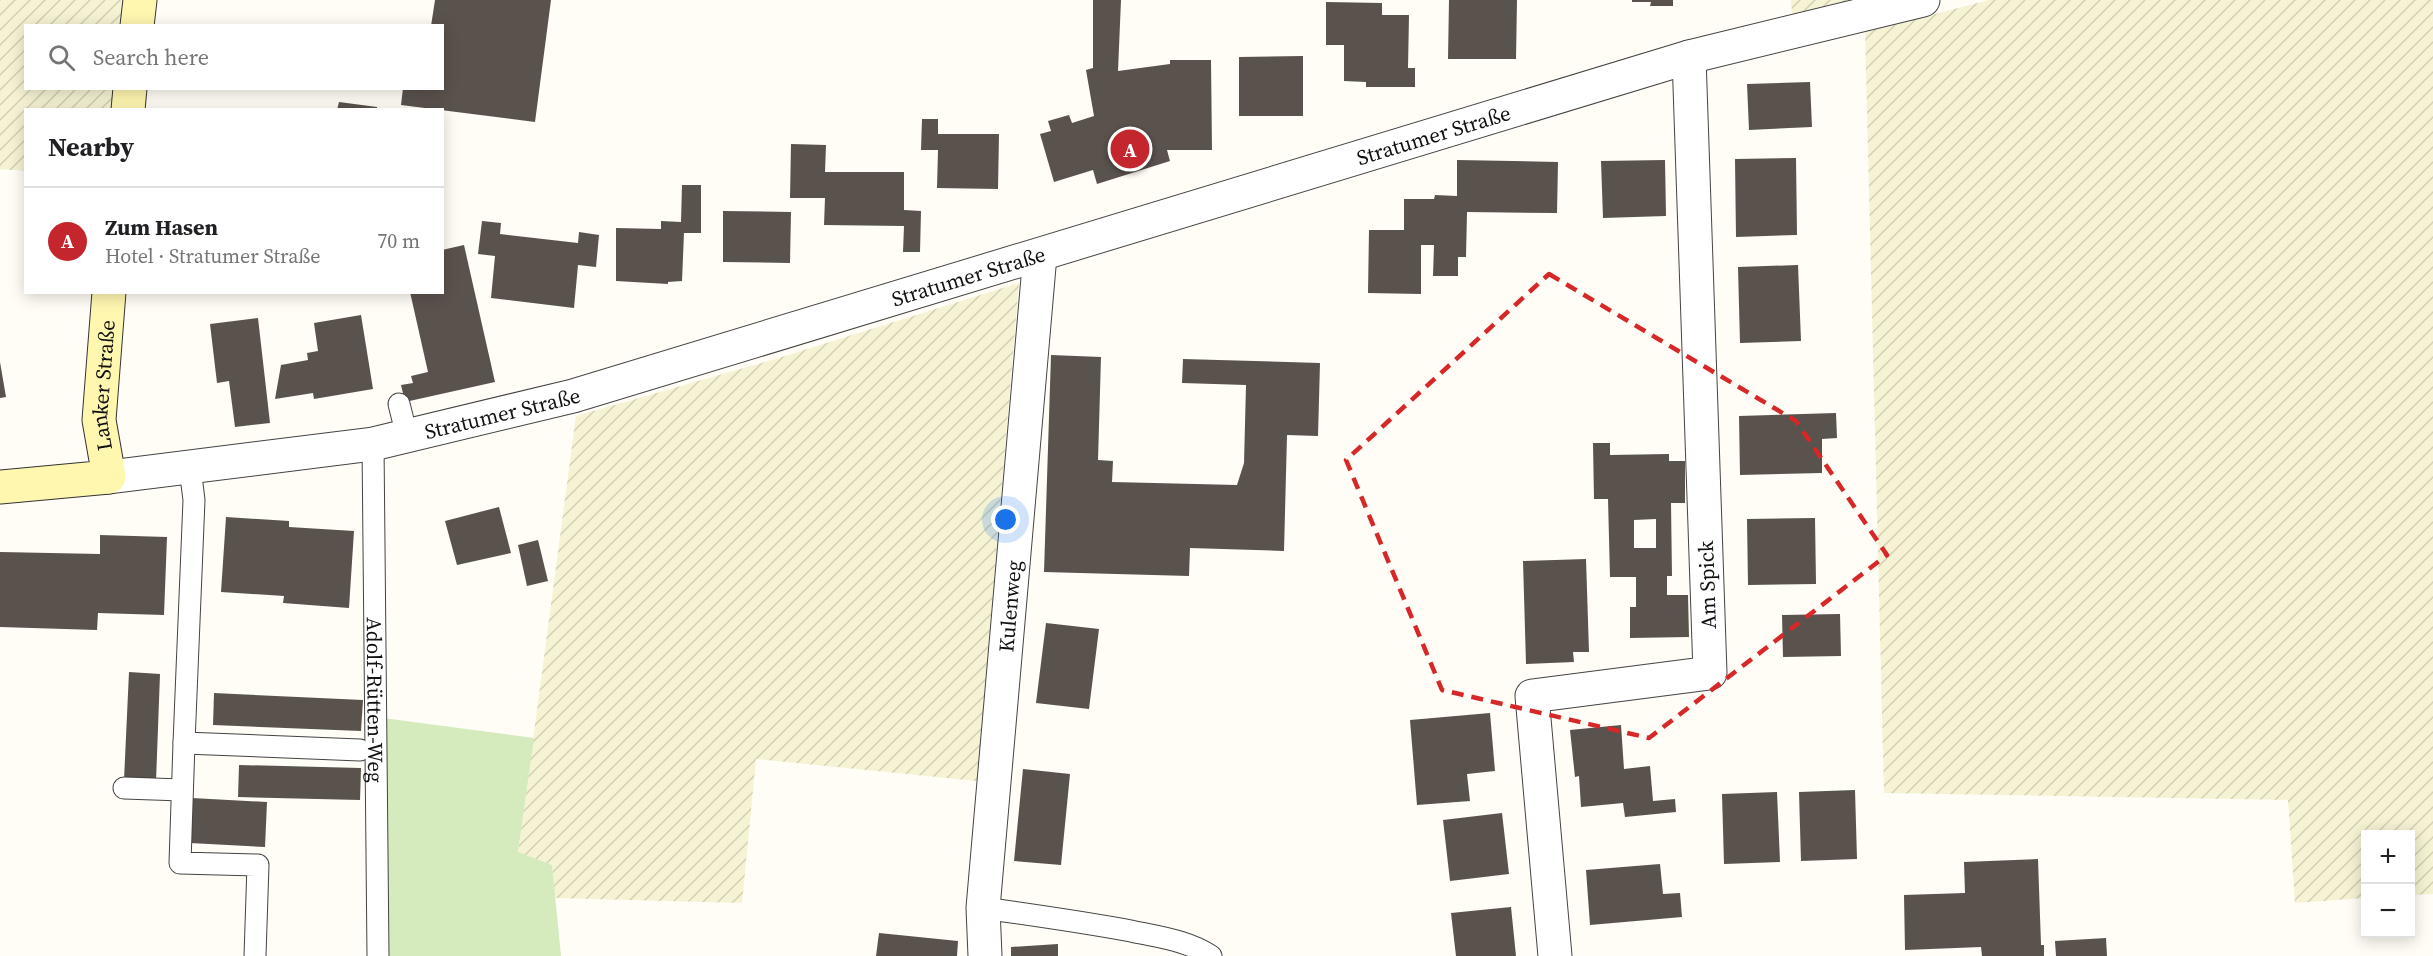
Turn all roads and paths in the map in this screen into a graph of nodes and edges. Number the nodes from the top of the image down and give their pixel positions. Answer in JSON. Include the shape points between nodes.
{"nodes":[{"id":1,"x":140,"y":0,"type":"edge"},
{"id":2,"x":1923,"y":0,"type":"edge"},
{"id":3,"x":137,"y":24,"type":"edge"},
{"id":4,"x":1689,"y":57,"type":"junction"},
{"id":5,"x":130,"y":90,"type":"edge"},
{"id":6,"x":128,"y":108,"type":"edge"},
{"id":7,"x":1040,"y":255,"type":"junction"},
{"id":8,"x":109,"y":294,"type":"edge"},
{"id":9,"x":399,"y":404,"type":"dead end"},
{"id":10,"x":407,"y":436,"type":"junction"},
{"id":11,"x":373,"y":444,"type":"junction"},
{"id":12,"x":190,"y":468,"type":"junction"},
{"id":13,"x":109,"y":477,"type":"junction"},
{"id":14,"x":0,"y":487,"type":"edge"},
{"id":15,"x":184,"y":743,"type":"junction"},
{"id":16,"x":360,"y":750,"type":"dead end"},
{"id":17,"x":124,"y":788,"type":"dead end"},
{"id":18,"x":182,"y":790,"type":"junction"},
{"id":19,"x":983,"y":908,"type":"junction"},
{"id":20,"x":255,"y":956,"type":"edge"},
{"id":21,"x":378,"y":956,"type":"edge"},
{"id":22,"x":986,"y":956,"type":"edge"},
{"id":23,"x":1211,"y":956,"type":"edge"},
{"id":24,"x":1555,"y":956,"type":"edge"}],
"edges":[{"from":1,"to":3,"type":"street"},
{"from":2,"to":4,"type":"street","name":"Stratumer Straße"},
{"from":4,"to":7,"type":"street","name":"Stratumer Straße"},
{"from":4,"to":24,"type":"street","name":"Am Spick","via":[[1710,674],[1532,696]]},
{"from":5,"to":6,"type":"street"},
{"from":7,"to":10,"type":"street","name":"Stratumer Straße","via":[[573,396]]},
{"from":7,"to":19,"type":"street","name":"Kulenweg"},
{"from":8,"to":13,"type":"street","name":"Lanker Straße","via":[[99,420]]},
{"from":9,"to":10,"type":"lane"},
{"from":10,"to":11,"type":"street","name":"Stratumer Straße"},
{"from":11,"to":12,"type":"street","name":"Stratumer Straße"},
{"from":11,"to":21,"type":"lane","name":"Adolf-Rütten-Weg"},
{"from":12,"to":13,"type":"street","name":"Stratumer Straße"},
{"from":12,"to":15,"type":"lane","via":[[194,500]]},
{"from":13,"to":14,"type":"street","name":"Stratumer Straße"},
{"from":15,"to":16,"type":"lane"},
{"from":15,"to":18,"type":"lane"},
{"from":17,"to":18,"type":"lane"},
{"from":18,"to":20,"type":"lane","via":[[180,863],[258,865]]},
{"from":19,"to":22,"type":"street","name":"Kulenweg"},
{"from":19,"to":23,"type":"lane","via":[[1172,939]]}]}
